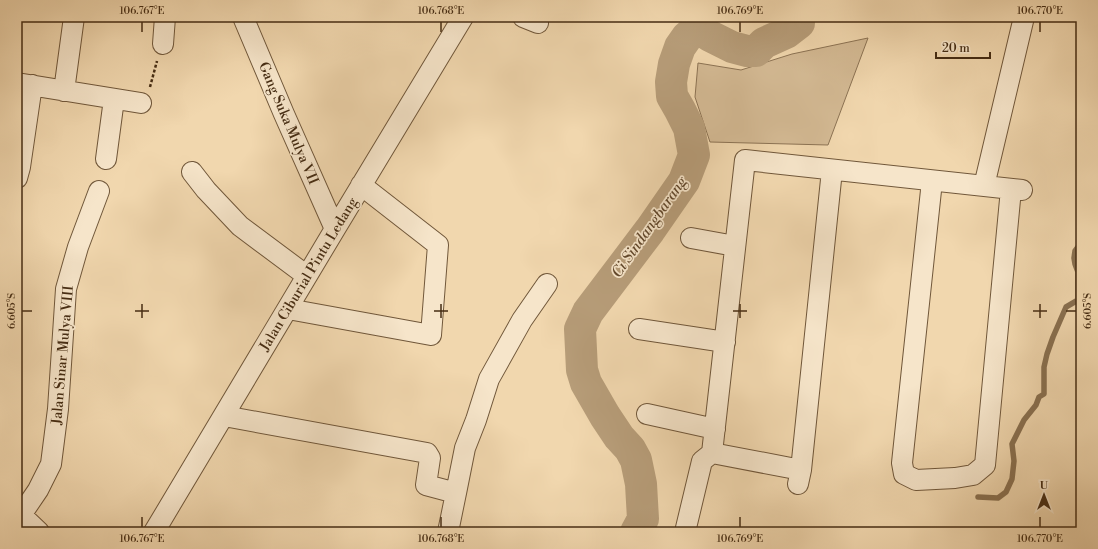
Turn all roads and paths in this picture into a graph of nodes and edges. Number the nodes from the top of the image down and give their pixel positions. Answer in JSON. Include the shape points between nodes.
{"nodes":[{"id":1,"x":74,"y":17,"type":"edge"},
{"id":2,"x":165,"y":17,"type":"edge"},
{"id":3,"x":243,"y":17,"type":"edge"},
{"id":4,"x":463,"y":17,"type":"edge"},
{"id":5,"x":1024,"y":17,"type":"edge"},
{"id":6,"x":162,"y":44,"type":"joint"},
{"id":7,"x":25,"y":84,"type":"edge"},
{"id":8,"x":64,"y":91,"type":"junction"},
{"id":9,"x":114,"y":99,"type":"junction"},
{"id":10,"x":141,"y":103,"type":"joint"},
{"id":11,"x":106,"y":159,"type":"dead end"},
{"id":12,"x":832,"y":170,"type":"junction"},
{"id":13,"x":192,"y":172,"type":"dead end"},
{"id":14,"x":18,"y":173,"type":"edge"},
{"id":15,"x":932,"y":181,"type":"junction"},
{"id":16,"x":361,"y":185,"type":"junction"},
{"id":17,"x":984,"y":186,"type":"junction"},
{"id":18,"x":99,"y":191,"type":"dead end"},
{"id":19,"x":335,"y":229,"type":"junction"},
{"id":20,"x":691,"y":238,"type":"dead end"},
{"id":21,"x":735,"y":246,"type":"junction"},
{"id":22,"x":307,"y":276,"type":"junction"},
{"id":23,"x":547,"y":284,"type":"dead end"},
{"id":24,"x":288,"y":309,"type":"junction"},
{"id":25,"x":639,"y":329,"type":"dead end"},
{"id":26,"x":725,"y":342,"type":"junction"},
{"id":27,"x":647,"y":414,"type":"dead end"},
{"id":28,"x":224,"y":416,"type":"junction"},
{"id":29,"x":715,"y":429,"type":"junction"},
{"id":30,"x":712,"y":453,"type":"junction"},
{"id":31,"x":456,"y":493,"type":"junction"},
{"id":32,"x":19,"y":513,"type":"edge"},
{"id":33,"x":39,"y":532,"type":"edge"},
{"id":34,"x":154,"y":532,"type":"edge"},
{"id":35,"x":448,"y":532,"type":"edge"},
{"id":36,"x":685,"y":532,"type":"edge"}],
"edges":[{"from":1,"to":8,"type":"street"},
{"from":2,"to":6,"type":"street"},
{"from":3,"to":19,"type":"street","name":"Gang Suka Mulya VII"},
{"from":4,"to":16,"type":"street","name":"Jalan Ciburial Pintu Ledang"},
{"from":5,"to":17,"type":"street"},
{"from":6,"to":10,"type":"path","via":[[152,85]]},
{"from":7,"to":8,"type":"street"},
{"from":7,"to":14,"type":"street"},
{"from":8,"to":9,"type":"street"},
{"from":9,"to":10,"type":"street"},
{"from":9,"to":11,"type":"street"},
{"from":12,"to":15,"type":"street"},
{"from":12,"to":21,"type":"street","via":[[745,160]]},
{"from":12,"to":30,"type":"street","via":[[799,477]]},
{"from":13,"to":22,"type":"street","via":[[240,226]]},
{"from":15,"to":17,"type":"street"},
{"from":15,"to":17,"type":"street","via":[[902,463],[904,474],[916,480],[973,476],[985,465],[1016,189]]},
{"from":16,"to":19,"type":"street","name":"Jalan Ciburial Pintu Ledang"},
{"from":16,"to":24,"type":"street","via":[[438,245],[431,335]]},
{"from":18,"to":32,"type":"street","name":"Jalan Sinar Mulya VIII","via":[[78,247],[66,289],[58,409],[51,464],[38,490]]},
{"from":19,"to":22,"type":"street","name":"Jalan Ciburial Pintu Ledang"},
{"from":20,"to":21,"type":"street"},
{"from":21,"to":26,"type":"street"},
{"from":22,"to":24,"type":"street","name":"Jalan Ciburial Pintu Ledang"},
{"from":23,"to":31,"type":"street","via":[[522,320],[489,379],[465,448]]},
{"from":24,"to":28,"type":"street","name":"Jalan Ciburial Pintu Ledang"},
{"from":25,"to":26,"type":"street"},
{"from":26,"to":29,"type":"street"},
{"from":27,"to":29,"type":"street"},
{"from":28,"to":31,"type":"street","via":[[427,453],[430,458],[426,485]]},
{"from":28,"to":34,"type":"street","name":"Jalan Ciburial Pintu Ledang"},
{"from":29,"to":30,"type":"street"},
{"from":30,"to":36,"type":"street","via":[[702,461]]},
{"from":31,"to":35,"type":"street"},
{"from":32,"to":33,"type":"street","name":"Jalan Sinar Mulya VIII"}]}
